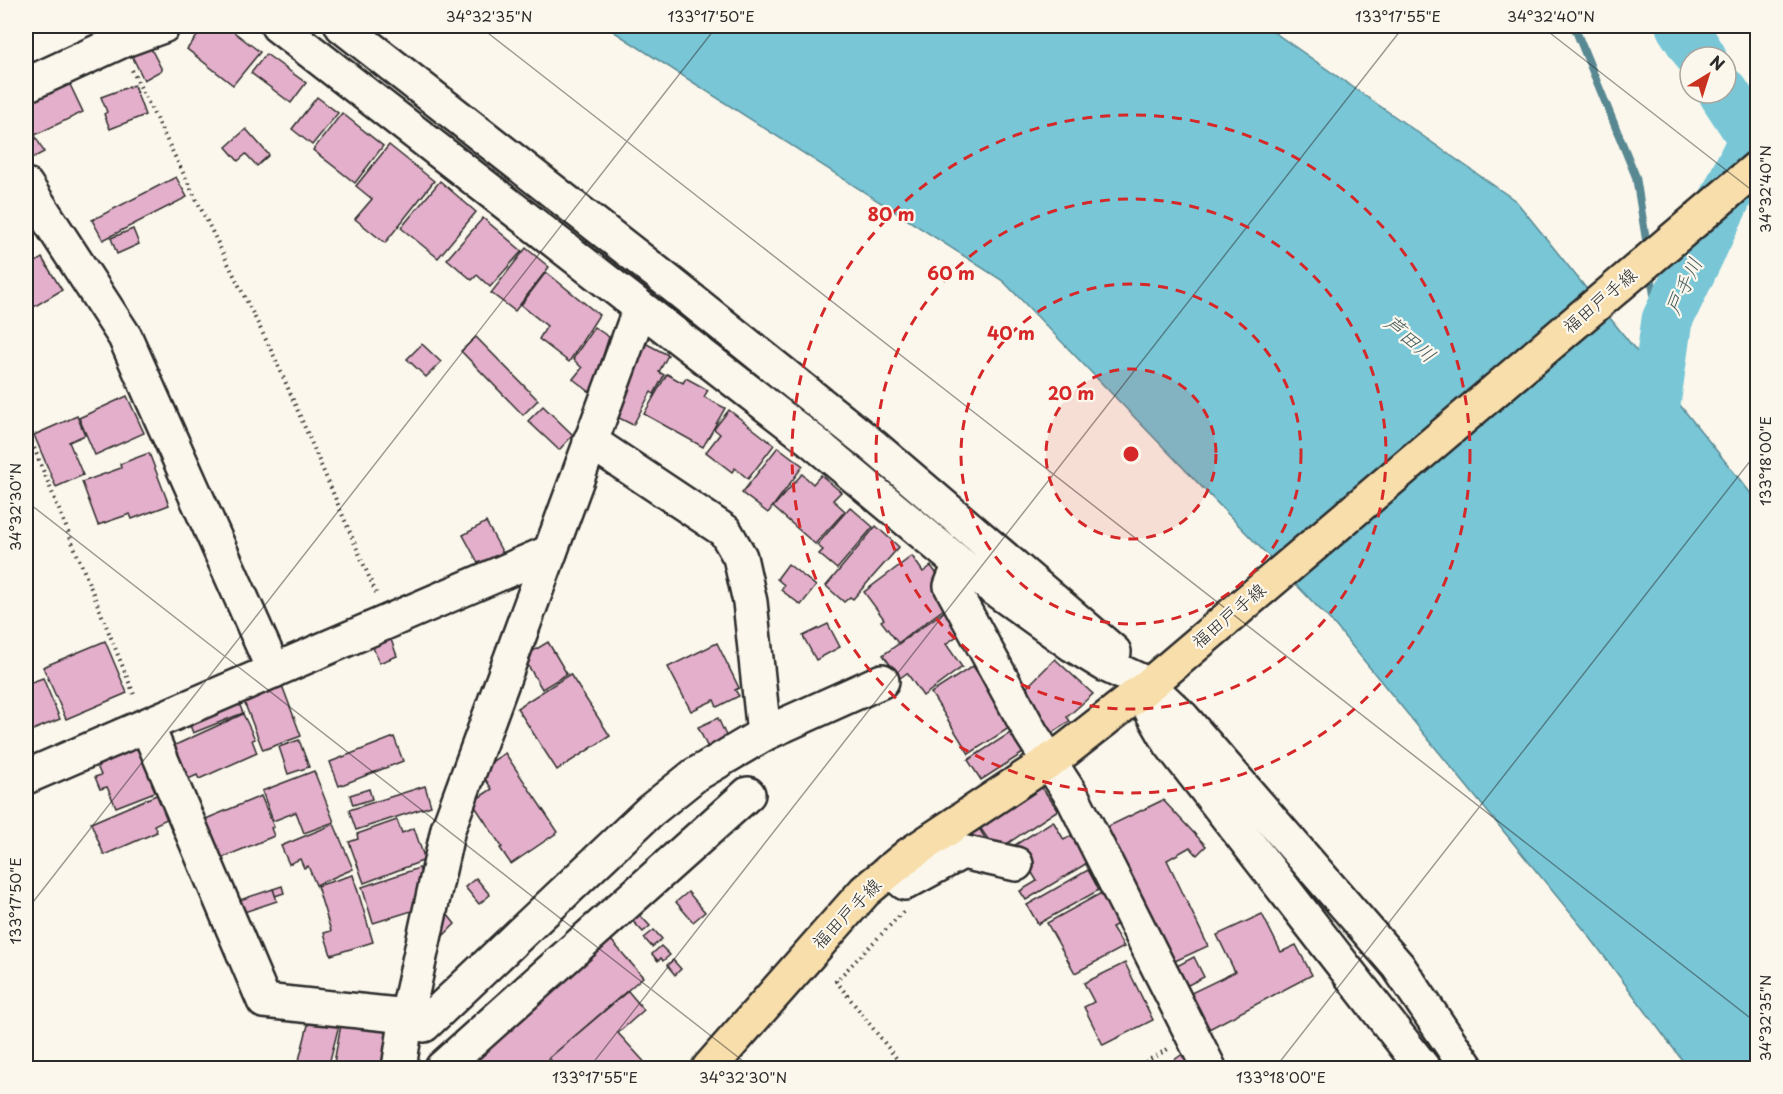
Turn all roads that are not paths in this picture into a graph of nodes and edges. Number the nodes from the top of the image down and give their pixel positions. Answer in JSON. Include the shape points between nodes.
{"nodes":[{"id":1,"x":163,"y":26,"type":"edge"},
{"id":2,"x":278,"y":26,"type":"edge"},
{"id":3,"x":342,"y":26,"type":"edge"},
{"id":4,"x":26,"y":85,"type":"edge"},
{"id":5,"x":1758,"y":166,"type":"edge"},
{"id":6,"x":26,"y":185,"type":"edge"},
{"id":7,"x":642,"y":310,"type":"junction"},
{"id":8,"x":590,"y":441,"type":"junction"},
{"id":9,"x":550,"y":552,"type":"junction"},
{"id":10,"x":960,"y":564,"type":"junction"},
{"id":11,"x":274,"y":671,"type":"junction"},
{"id":12,"x":1155,"y":680,"type":"junction"},
{"id":13,"x":882,"y":681,"type":"dead end"},
{"id":14,"x":147,"y":726,"type":"junction"},
{"id":15,"x":764,"y":734,"type":"junction"},
{"id":16,"x":1049,"y":761,"type":"junction"},
{"id":17,"x":26,"y":777,"type":"edge"},
{"id":18,"x":748,"y":794,"type":"dead end"},
{"id":19,"x":1016,"y":864,"type":"dead end"},
{"id":20,"x":890,"y":870,"type":"junction"},
{"id":21,"x":407,"y":1016,"type":"junction"},
{"id":22,"x":399,"y":1068,"type":"edge"},
{"id":23,"x":442,"y":1068,"type":"edge"},
{"id":24,"x":709,"y":1068,"type":"edge"},
{"id":25,"x":1209,"y":1068,"type":"edge"},
{"id":26,"x":1423,"y":1068,"type":"edge"},
{"id":27,"x":1467,"y":1068,"type":"edge"}],
"edges":[{"from":1,"to":4,"type":"street"},
{"from":2,"to":7,"type":"street"},
{"from":3,"to":12,"type":"street","via":[[862,437],[1109,646]]},
{"from":5,"to":12,"type":"main road","name":"福田戸手線"},
{"from":6,"to":11,"type":"street","via":[[125,338]]},
{"from":7,"to":8,"type":"street","via":[[634,322]]},
{"from":7,"to":10,"type":"street","via":[[811,440]]},
{"from":8,"to":9,"type":"street"},
{"from":8,"to":15,"type":"street","via":[[725,531],[740,557],[750,602]]},
{"from":9,"to":11,"type":"street"},
{"from":9,"to":21,"type":"street","via":[[448,829]]},
{"from":10,"to":12,"type":"street","via":[[1106,665]]},
{"from":10,"to":16,"type":"street","via":[[951,586]]},
{"from":11,"to":14,"type":"street"},
{"from":12,"to":16,"type":"main road","name":"福田戸手線"},
{"from":12,"to":26,"type":"street","via":[[1152,712],[1170,743]]},
{"from":12,"to":27,"type":"street","via":[[1182,717],[1398,966]]},
{"from":13,"to":15,"type":"street"},
{"from":14,"to":17,"type":"street"},
{"from":14,"to":21,"type":"street","via":[[264,1001]]},
{"from":15,"to":21,"type":"street","via":[[695,775],[650,811],[424,1025]]},
{"from":16,"to":20,"type":"main road","name":"福田戸手線"},
{"from":16,"to":25,"type":"street","via":[[1073,798]]},
{"from":18,"to":23,"type":"street"},
{"from":19,"to":20,"type":"street","via":[[962,852],[905,883]]},
{"from":20,"to":24,"type":"main road","name":"福田戸手線","via":[[865,891]]},
{"from":21,"to":22,"type":"street"}]}
